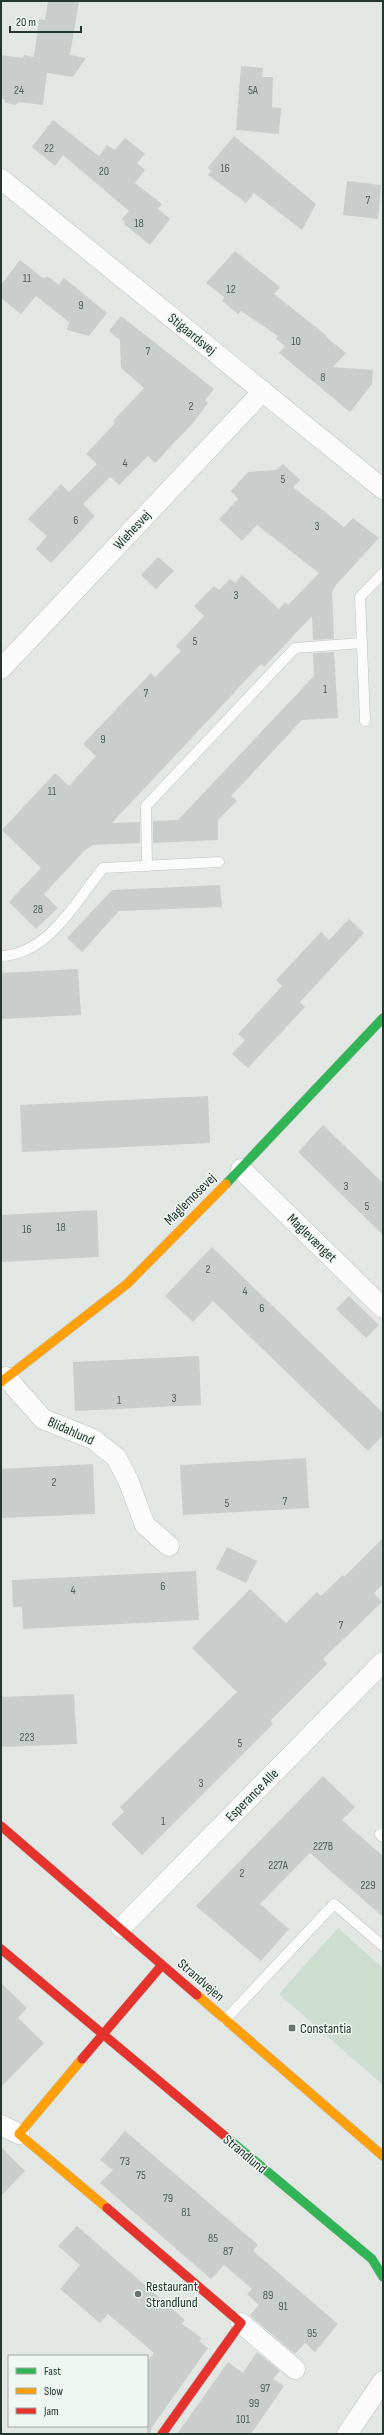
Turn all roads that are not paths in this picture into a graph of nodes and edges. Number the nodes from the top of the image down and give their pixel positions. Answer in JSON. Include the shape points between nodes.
{"nodes":[{"id":1,"x":1,"y":179,"type":"edge"},
{"id":2,"x":263,"y":391,"type":"junction"},
{"id":3,"x":383,"y":489,"type":"edge"},
{"id":4,"x":383,"y":573,"type":"edge"},
{"id":5,"x":362,"y":642,"type":"junction"},
{"id":6,"x":1,"y":669,"type":"edge"},
{"id":7,"x":364,"y":721,"type":"dead end"},
{"id":8,"x":219,"y":862,"type":"dead end"},
{"id":9,"x":147,"y":866,"type":"junction"},
{"id":10,"x":1,"y":956,"type":"edge"},
{"id":11,"x":383,"y":1018,"type":"edge"},
{"id":12,"x":241,"y":1168,"type":"junction"},
{"id":13,"x":383,"y":1308,"type":"edge"},
{"id":14,"x":4,"y":1379,"type":"edge"},
{"id":15,"x":169,"y":1546,"type":"dead end"},
{"id":16,"x":383,"y":1662,"type":"edge"},
{"id":17,"x":1,"y":1826,"type":"edge"},
{"id":18,"x":121,"y":1928,"type":"junction"},
{"id":19,"x":383,"y":1946,"type":"edge"},
{"id":20,"x":1,"y":1949,"type":"edge"},
{"id":21,"x":162,"y":1965,"type":"junction"},
{"id":22,"x":225,"y":2020,"type":"junction"},
{"id":23,"x":103,"y":2035,"type":"junction"},
{"id":24,"x":1,"y":2125,"type":"edge"},
{"id":25,"x":19,"y":2134,"type":"junction"},
{"id":26,"x":383,"y":2156,"type":"edge"},
{"id":27,"x":383,"y":2277,"type":"edge"},
{"id":28,"x":241,"y":2324,"type":"junction"},
{"id":29,"x":295,"y":2369,"type":"dead end"},
{"id":30,"x":383,"y":2381,"type":"edge"},
{"id":31,"x":162,"y":2434,"type":"edge"},
{"id":32,"x":346,"y":2434,"type":"edge"}],
"edges":[{"from":1,"to":2,"type":"street","name":"Stigaardsvej"},
{"from":2,"to":3,"type":"street","name":"Stigaardsvej"},
{"from":2,"to":6,"type":"street","name":"Wiehesvej"},
{"from":4,"to":5,"type":"lane","via":[[360,597]]},
{"from":5,"to":7,"type":"lane"},
{"from":5,"to":9,"type":"lane","via":[[295,648],[146,806]]},
{"from":8,"to":9,"type":"lane"},
{"from":9,"to":10,"type":"lane","via":[[102,868],[48,937],[33,946]]},
{"from":11,"to":12,"type":"street","name":"Maglemosevej"},
{"from":12,"to":13,"type":"street","name":"Maglevænget"},
{"from":12,"to":14,"type":"street","name":"Maglemosevej","via":[[126,1284]]},
{"from":14,"to":15,"type":"street","name":"Blidahlund","via":[[43,1419],[93,1439],[116,1457],[128,1480],[145,1525]]},
{"from":16,"to":18,"type":"street","name":"Esperance Alle"},
{"from":17,"to":18,"type":"street","name":"Strandvejen"},
{"from":18,"to":21,"type":"street","name":"Strandvejen"},
{"from":19,"to":22,"type":"lane","via":[[334,1904]]},
{"from":20,"to":23,"type":"street","name":"Strandlund"},
{"from":21,"to":22,"type":"street","name":"Strandvejen"},
{"from":21,"to":23,"type":"street"},
{"from":22,"to":26,"type":"street","name":"Strandvejen"},
{"from":23,"to":25,"type":"street"},
{"from":23,"to":27,"type":"street","name":"Strandlund","via":[[372,2259]]},
{"from":24,"to":25,"type":"street"},
{"from":25,"to":28,"type":"street","via":[[219,2302]]},
{"from":28,"to":29,"type":"street"},
{"from":28,"to":31,"type":"street"},
{"from":30,"to":32,"type":"street"}]}
